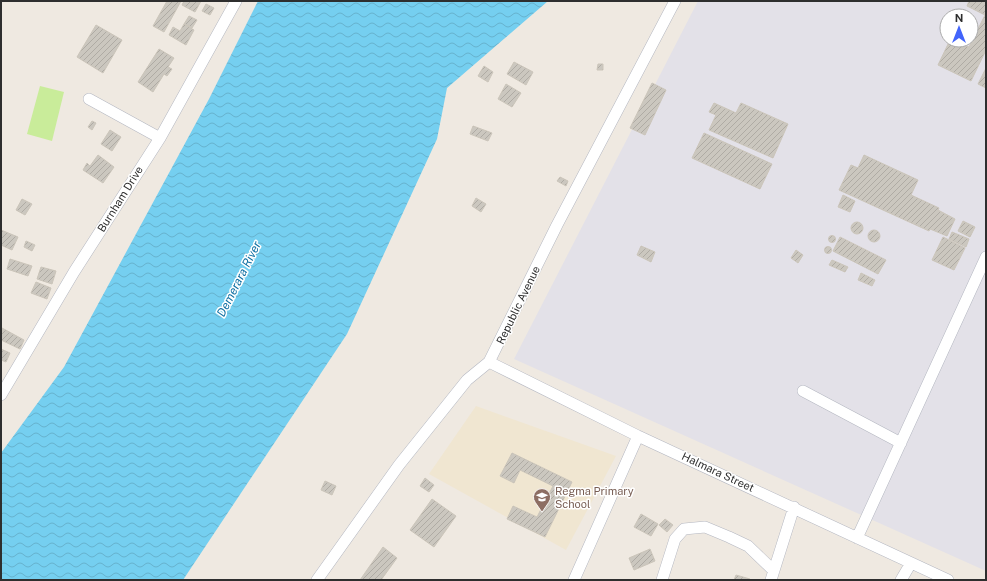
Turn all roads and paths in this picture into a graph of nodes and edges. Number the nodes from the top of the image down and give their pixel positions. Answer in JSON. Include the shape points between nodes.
{"nodes":[{"id":1,"x":236,"y":1,"type":"edge"},
{"id":2,"x":675,"y":1,"type":"edge"},
{"id":3,"x":89,"y":99,"type":"dead end"},
{"id":4,"x":160,"y":138,"type":"junction"},
{"id":5,"x":986,"y":257,"type":"edge"},
{"id":6,"x":489,"y":362,"type":"junction"},
{"id":7,"x":803,"y":391,"type":"dead end"},
{"id":8,"x":1,"y":395,"type":"edge"},
{"id":9,"x":638,"y":436,"type":"junction"},
{"id":10,"x":901,"y":443,"type":"junction"},
{"id":11,"x":794,"y":508,"type":"junction"},
{"id":12,"x":857,"y":538,"type":"junction"},
{"id":13,"x":911,"y":563,"type":"junction"},
{"id":14,"x":773,"y":575,"type":"edge"},
{"id":15,"x":317,"y":580,"type":"edge"},
{"id":16,"x":574,"y":580,"type":"edge"},
{"id":17,"x":662,"y":580,"type":"edge"},
{"id":18,"x":901,"y":580,"type":"edge"},
{"id":19,"x":948,"y":580,"type":"edge"}],
"edges":[{"from":1,"to":4,"type":"street","name":"Burnham Drive"},
{"from":2,"to":6,"type":"street","name":"Republic Avenue"},
{"from":3,"to":4,"type":"street"},
{"from":4,"to":8,"type":"street","name":"Burnham Drive","via":[[74,272]]},
{"from":5,"to":10,"type":"street"},
{"from":6,"to":9,"type":"street","name":"Halmara Street"},
{"from":6,"to":15,"type":"street","name":"Republic Avenue","via":[[462,386],[399,466]]},
{"from":7,"to":10,"type":"street"},
{"from":9,"to":11,"type":"street","name":"Halmara Street"},
{"from":9,"to":16,"type":"street"},
{"from":10,"to":12,"type":"street"},
{"from":11,"to":12,"type":"street","name":"Halmara Street"},
{"from":11,"to":14,"type":"street"},
{"from":12,"to":13,"type":"street","name":"Halmara Street"},
{"from":13,"to":18,"type":"street"},
{"from":13,"to":19,"type":"street","name":"Halmara Street"},
{"from":14,"to":17,"type":"street","via":[[748,546],[705,527],[684,529],[675,539]]}]}
